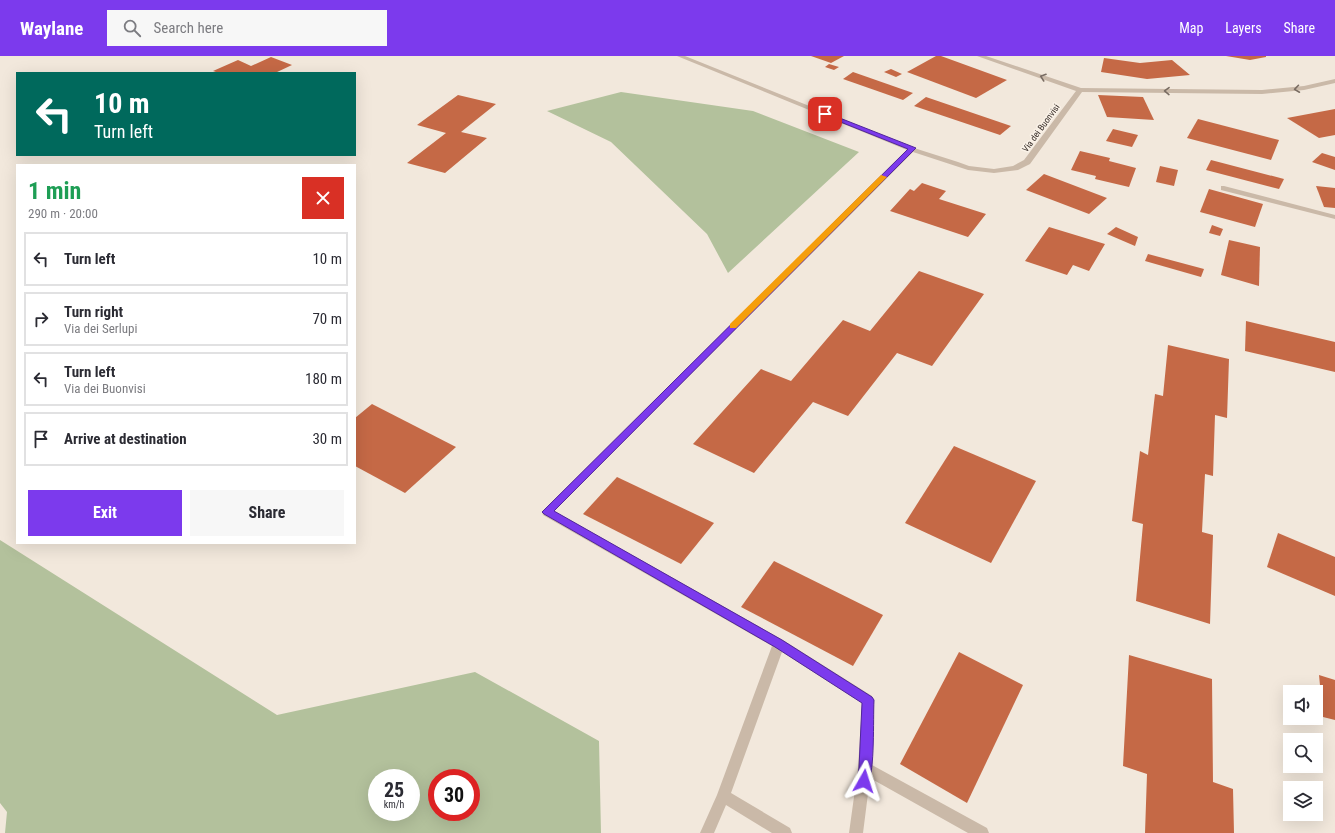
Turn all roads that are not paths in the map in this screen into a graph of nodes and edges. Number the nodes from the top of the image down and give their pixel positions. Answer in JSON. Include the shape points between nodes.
{"nodes":[{"id":1,"x":680,"y":56,"type":"edge"},
{"id":2,"x":980,"y":56,"type":"edge"},
{"id":3,"x":1335,"y":81,"type":"edge"},
{"id":4,"x":1080,"y":90,"type":"junction"},
{"id":5,"x":912,"y":148,"type":"junction"},
{"id":6,"x":1224,"y":188,"type":"dead end"},
{"id":7,"x":1335,"y":216,"type":"edge"},
{"id":8,"x":779,"y":644,"type":"junction"},
{"id":9,"x":866,"y":768,"type":"junction"},
{"id":10,"x":724,"y":796,"type":"junction"},
{"id":11,"x":707,"y":833,"type":"edge"},
{"id":12,"x":785,"y":833,"type":"edge"},
{"id":13,"x":856,"y":833,"type":"edge"},
{"id":14,"x":982,"y":833,"type":"edge"}],
"edges":[{"from":1,"to":5,"type":"street","name":"Via dei Buonvisi"},
{"from":4,"to":2,"type":"street","one_way":true},
{"from":3,"to":4,"type":"street","one_way":true,"via":[[1304,88],[1262,92]]},
{"from":4,"to":5,"type":"street","name":"Via dei Buonvisi","via":[[1032,157],[1015,168],[994,171],[968,168]]},
{"from":5,"to":8,"type":"street","via":[[547,512]]},
{"from":6,"to":7,"type":"street"},
{"from":8,"to":9,"type":"street","via":[[868,700]]},
{"from":8,"to":10,"type":"street"},
{"from":9,"to":13,"type":"street"},
{"from":9,"to":14,"type":"street"},
{"from":10,"to":11,"type":"street"},
{"from":10,"to":12,"type":"street"}]}
